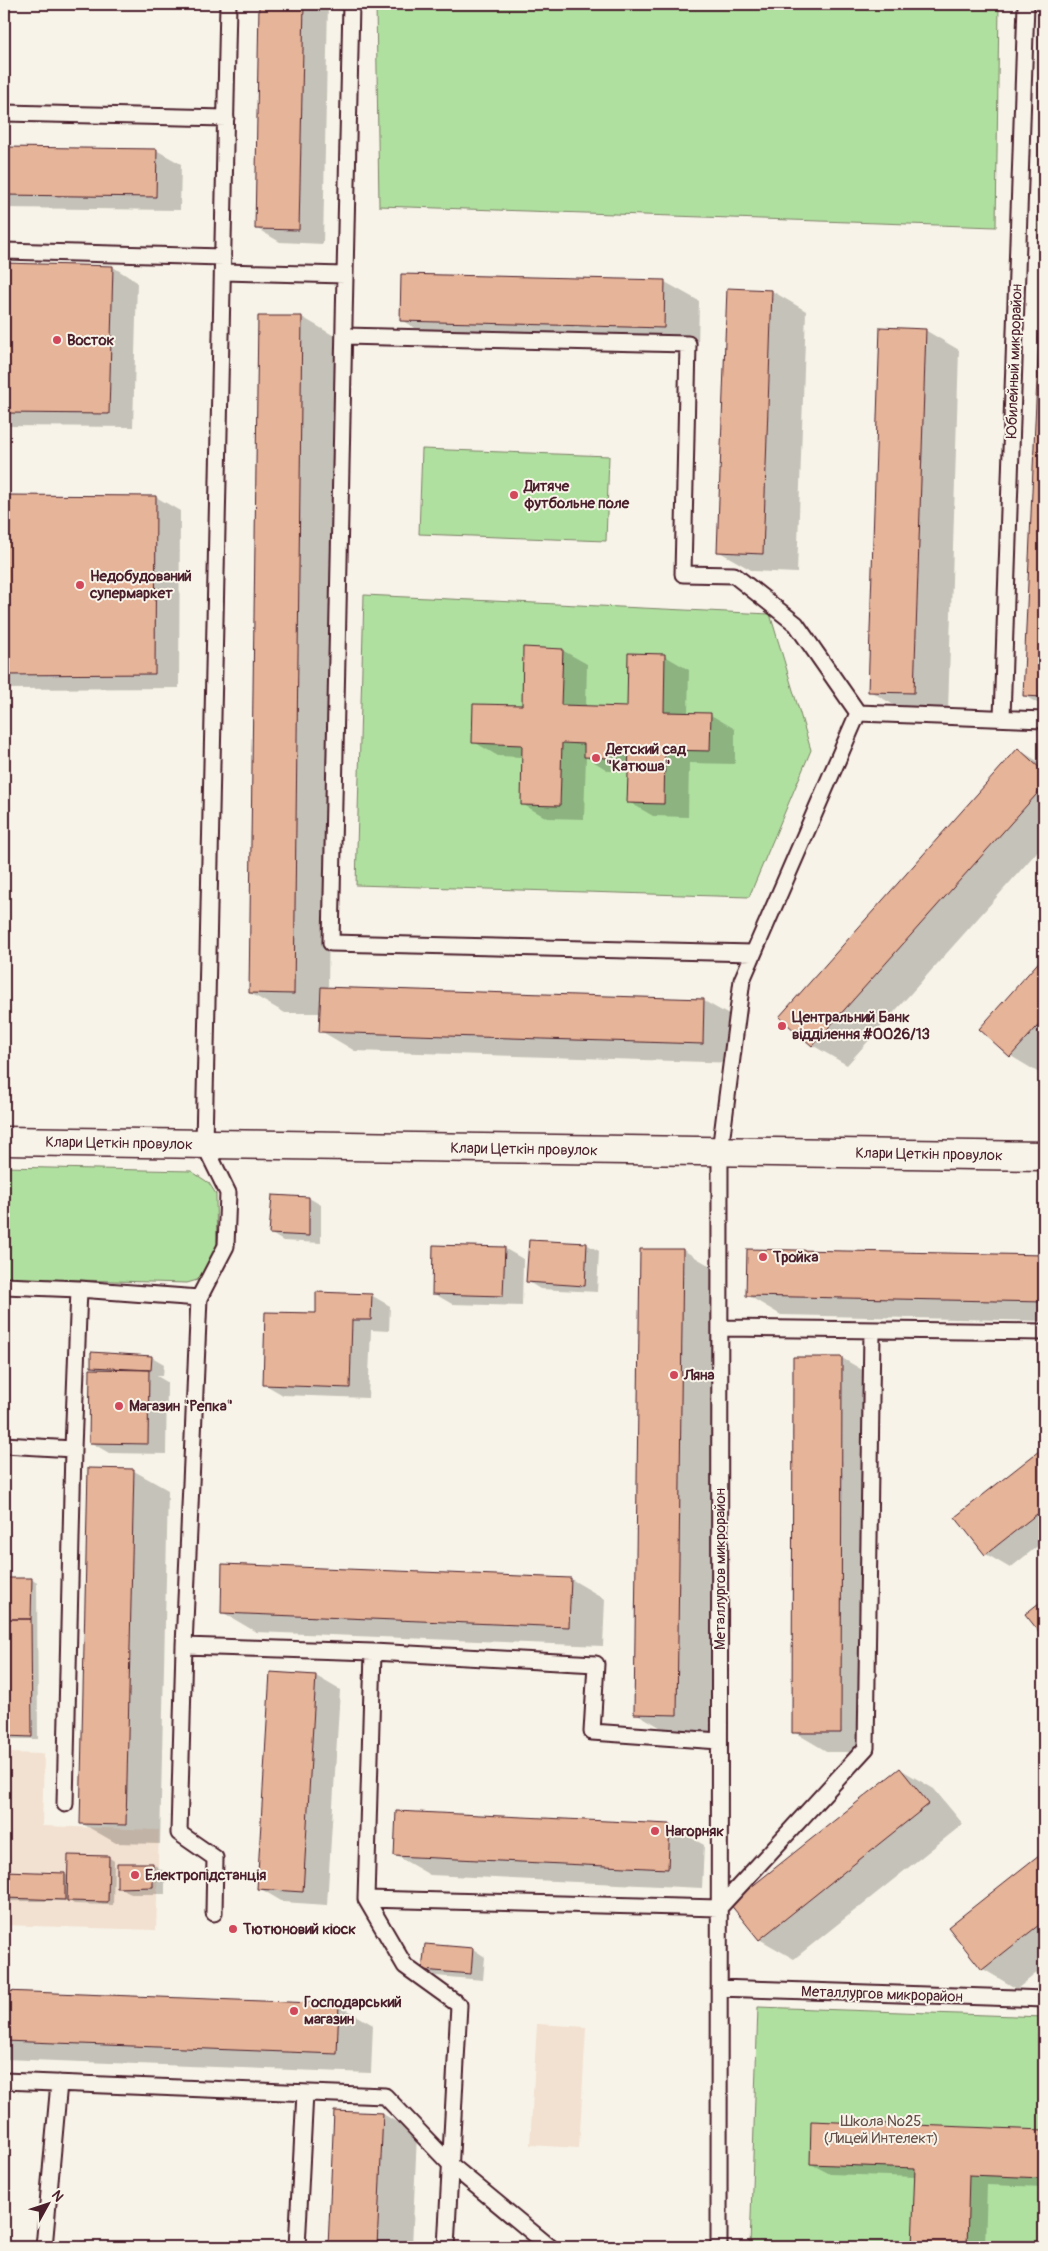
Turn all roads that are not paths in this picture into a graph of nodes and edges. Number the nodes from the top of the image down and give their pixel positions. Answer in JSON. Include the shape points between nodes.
{"nodes":[{"id":1,"x":228,"y":4,"type":"edge"},
{"id":2,"x":351,"y":4,"type":"edge"},
{"id":3,"x":1026,"y":4,"type":"edge"},
{"id":4,"x":4,"y":113,"type":"edge"},
{"id":5,"x":226,"y":118,"type":"junction"},
{"id":6,"x":4,"y":251,"type":"edge"},
{"id":7,"x":223,"y":256,"type":"junction"},
{"id":8,"x":223,"y":272,"type":"junction"},
{"id":9,"x":346,"y":275,"type":"junction"},
{"id":10,"x":344,"y":336,"type":"junction"},
{"id":11,"x":858,"y":712,"type":"junction"},
{"id":12,"x":1002,"y":718,"type":"junction"},
{"id":13,"x":1044,"y":720,"type":"edge"},
{"id":14,"x":753,"y":954,"type":"junction"},
{"id":15,"x":4,"y":1141,"type":"edge"},
{"id":16,"x":204,"y":1144,"type":"junction"},
{"id":17,"x":720,"y":1151,"type":"junction"},
{"id":18,"x":1044,"y":1156,"type":"edge"},
{"id":19,"x":4,"y":1286,"type":"edge"},
{"id":20,"x":79,"y":1288,"type":"junction"},
{"id":21,"x":199,"y":1298,"type":"junction"},
{"id":22,"x":720,"y":1328,"type":"junction"},
{"id":23,"x":872,"y":1330,"type":"junction"},
{"id":24,"x":1044,"y":1332,"type":"edge"},
{"id":25,"x":4,"y":1445,"type":"edge"},
{"id":26,"x":73,"y":1449,"type":"junction"},
{"id":27,"x":184,"y":1646,"type":"junction"},
{"id":28,"x":373,"y":1652,"type":"junction"},
{"id":29,"x":719,"y":1741,"type":"junction"},
{"id":30,"x":65,"y":1804,"type":"dead end"},
{"id":31,"x":366,"y":1899,"type":"junction"},
{"id":32,"x":719,"y":1908,"type":"junction"},
{"id":33,"x":214,"y":1913,"type":"dead end"},
{"id":34,"x":719,"y":1988,"type":"junction"},
{"id":35,"x":1044,"y":1999,"type":"edge"},
{"id":36,"x":4,"y":2081,"type":"edge"},
{"id":37,"x":59,"y":2083,"type":"junction"},
{"id":38,"x":305,"y":2093,"type":"junction"},
{"id":39,"x":451,"y":2165,"type":"junction"},
{"id":40,"x":44,"y":2247,"type":"edge"},
{"id":41,"x":297,"y":2247,"type":"edge"},
{"id":42,"x":446,"y":2247,"type":"edge"},
{"id":43,"x":550,"y":2247,"type":"edge"},
{"id":44,"x":718,"y":2247,"type":"edge"}],
"edges":[{"from":1,"to":5,"type":"lane"},
{"from":2,"to":9,"type":"lane"},
{"from":3,"to":12,"type":"lane","name":"Юбилейный микрорайон"},
{"from":4,"to":5,"type":"lane"},
{"from":5,"to":7,"type":"lane"},
{"from":6,"to":7,"type":"lane"},
{"from":7,"to":8,"type":"lane"},
{"from":8,"to":9,"type":"lane"},
{"from":8,"to":16,"type":"lane"},
{"from":9,"to":10,"type":"lane"},
{"from":10,"to":11,"type":"lane","via":[[688,344],[683,574],[734,575],[789,618]]},
{"from":10,"to":14,"type":"lane","via":[[331,943]]},
{"from":11,"to":12,"type":"lane"},
{"from":11,"to":14,"type":"lane","name":"Металлургов микрорайон"},
{"from":12,"to":13,"type":"lane"},
{"from":14,"to":17,"type":"lane","name":"Металлургов микрорайон","via":[[742,980]]},
{"from":15,"to":16,"type":"street","name":"Клари Цеткін провулок"},
{"from":16,"to":17,"type":"street","name":"Клари Цеткін провулок"},
{"from":16,"to":21,"type":"lane","via":[[228,1192],[226,1246]]},
{"from":17,"to":18,"type":"street","name":"Клари Цеткін провулок"},
{"from":17,"to":22,"type":"lane","name":"Металлургов микрорайон"},
{"from":19,"to":20,"type":"lane"},
{"from":20,"to":21,"type":"lane"},
{"from":20,"to":26,"type":"lane"},
{"from":21,"to":27,"type":"lane"},
{"from":22,"to":23,"type":"lane"},
{"from":22,"to":29,"type":"lane","name":"Металлургов микрорайон"},
{"from":23,"to":24,"type":"lane"},
{"from":23,"to":32,"type":"lane","via":[[866,1748]]},
{"from":25,"to":26,"type":"lane"},
{"from":26,"to":30,"type":"lane"},
{"from":27,"to":28,"type":"lane"},
{"from":27,"to":33,"type":"lane","via":[[179,1833],[215,1858]]},
{"from":28,"to":29,"type":"lane","via":[[596,1664],[592,1732]]},
{"from":28,"to":31,"type":"lane"},
{"from":29,"to":32,"type":"lane","name":"Металлургов микрорайон"},
{"from":31,"to":32,"type":"lane"},
{"from":31,"to":39,"type":"lane","via":[[406,1966],[459,2005]]},
{"from":32,"to":34,"type":"lane","name":"Металлургов микрорайон"},
{"from":34,"to":35,"type":"lane","name":"Металлургов микрорайон"},
{"from":34,"to":44,"type":"lane","name":"Металлургов микрорайон"},
{"from":36,"to":37,"type":"lane"},
{"from":37,"to":38,"type":"lane"},
{"from":37,"to":40,"type":"lane"},
{"from":38,"to":39,"type":"lane","via":[[385,2096]]},
{"from":38,"to":41,"type":"lane"},
{"from":39,"to":42,"type":"lane"},
{"from":39,"to":43,"type":"lane"}]}
